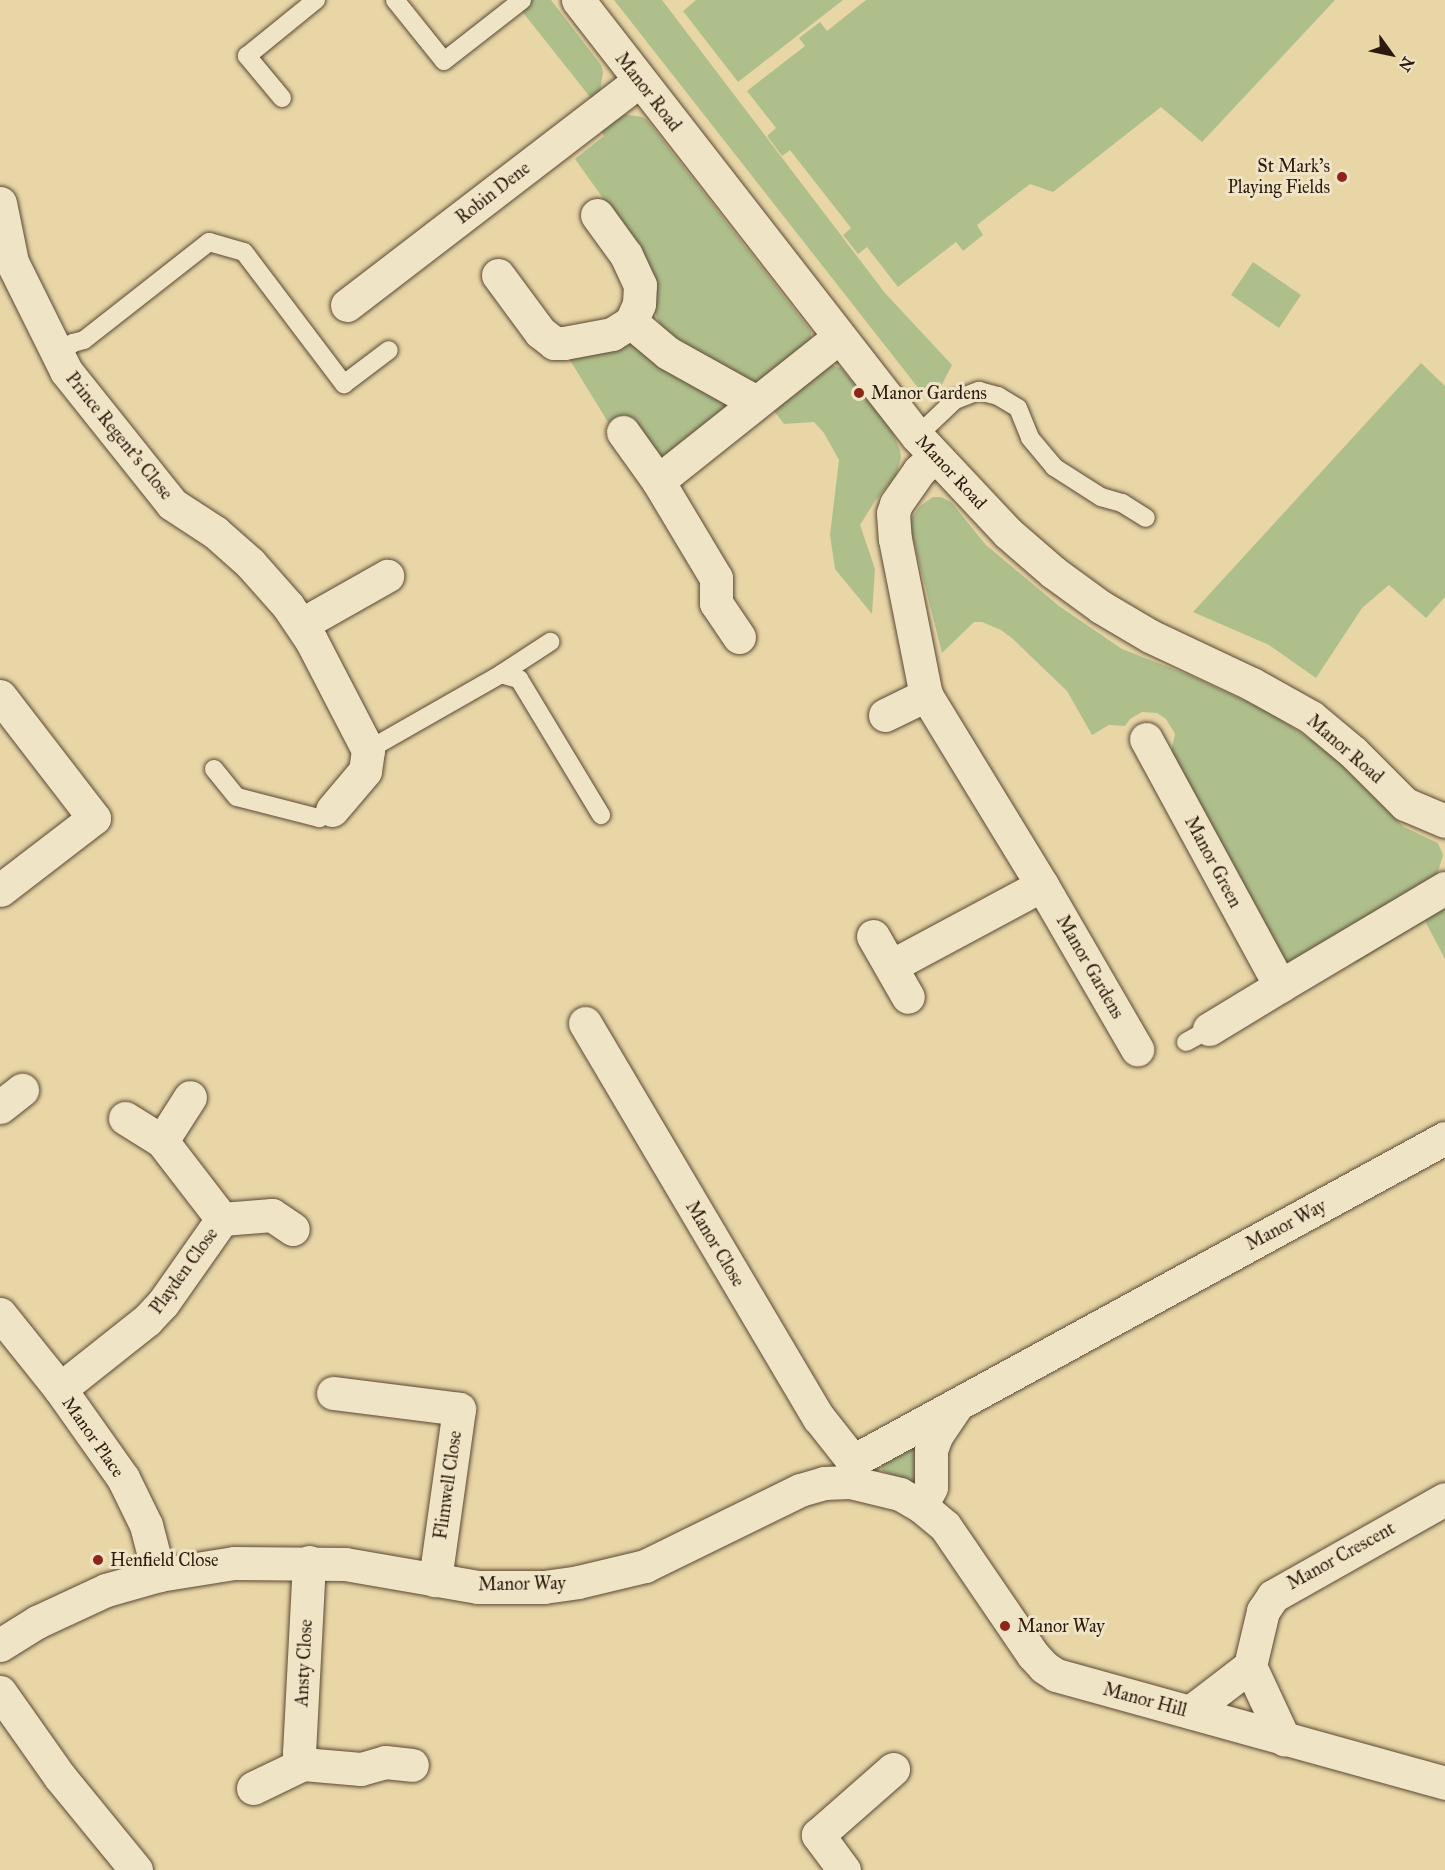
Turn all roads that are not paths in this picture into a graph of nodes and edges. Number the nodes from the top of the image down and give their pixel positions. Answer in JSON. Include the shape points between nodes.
{"nodes":[{"id":1,"x":316,"y":0,"type":"edge"},
{"id":2,"x":395,"y":0,"type":"edge"},
{"id":3,"x":522,"y":0,"type":"edge"},
{"id":4,"x":578,"y":0,"type":"edge"},
{"id":5,"x":639,"y":81,"type":"junction"},
{"id":6,"x":282,"y":98,"type":"dead end"},
{"id":7,"x":0,"y":203,"type":"edge"},
{"id":8,"x":597,"y":215,"type":"dead end"},
{"id":9,"x":498,"y":275,"type":"dead end"},
{"id":10,"x":347,"y":305,"type":"dead end"},
{"id":11,"x":631,"y":322,"type":"junction"},
{"id":12,"x":839,"y":337,"type":"junction"},
{"id":13,"x":389,"y":350,"type":"dead end"},
{"id":14,"x":58,"y":355,"type":"junction"},
{"id":15,"x":753,"y":404,"type":"junction"},
{"id":16,"x":623,"y":432,"type":"dead end"},
{"id":17,"x":926,"y":446,"type":"junction"},
{"id":18,"x":658,"y":481,"type":"junction"},
{"id":19,"x":1146,"y":518,"type":"dead end"},
{"id":20,"x":387,"y":576,"type":"dead end"},
{"id":21,"x":302,"y":624,"type":"junction"},
{"id":22,"x":739,"y":637,"type":"dead end"},
{"id":23,"x":550,"y":642,"type":"dead end"},
{"id":24,"x":501,"y":674,"type":"junction"},
{"id":25,"x":926,"y":695,"type":"junction"},
{"id":26,"x":0,"y":696,"type":"edge"},
{"id":27,"x":885,"y":715,"type":"dead end"},
{"id":28,"x":1146,"y":739,"type":"dead end"},
{"id":29,"x":373,"y":768,"type":"junction"},
{"id":30,"x":214,"y":769,"type":"dead end"},
{"id":31,"x":332,"y":810,"type":"joint"},
{"id":32,"x":601,"y":815,"type":"dead end"},
{"id":33,"x":1442,"y":824,"type":"edge"},
{"id":34,"x":1042,"y":885,"type":"junction"},
{"id":35,"x":1445,"y":888,"type":"edge"},
{"id":36,"x":0,"y":890,"type":"edge"},
{"id":37,"x":873,"y":936,"type":"dead end"},
{"id":38,"x":891,"y":966,"type":"junction"},
{"id":39,"x":1280,"y":986,"type":"junction"},
{"id":40,"x":908,"y":997,"type":"dead end"},
{"id":41,"x":585,"y":1023,"type":"dead end"},
{"id":42,"x":1198,"y":1035,"type":"dead end"},
{"id":43,"x":1137,"y":1048,"type":"dead end"},
{"id":44,"x":190,"y":1097,"type":"dead end"},
{"id":45,"x":125,"y":1118,"type":"dead end"},
{"id":46,"x":1445,"y":1138,"type":"edge"},
{"id":47,"x":162,"y":1141,"type":"junction"},
{"id":48,"x":222,"y":1219,"type":"junction"},
{"id":49,"x":293,"y":1228,"type":"dead end"},
{"id":50,"x":0,"y":1314,"type":"edge"},
{"id":51,"x":60,"y":1389,"type":"junction"},
{"id":52,"x":333,"y":1393,"type":"dead end"},
{"id":53,"x":958,"y":1403,"type":"junction"},
{"id":54,"x":851,"y":1471,"type":"junction"},
{"id":55,"x":1445,"y":1499,"type":"edge"},
{"id":56,"x":921,"y":1506,"type":"junction"},
{"id":57,"x":309,"y":1562,"type":"junction"},
{"id":58,"x":159,"y":1575,"type":"junction"},
{"id":59,"x":435,"y":1580,"type":"junction"},
{"id":60,"x":0,"y":1645,"type":"edge"},
{"id":61,"x":1250,"y":1666,"type":"junction"},
{"id":62,"x":0,"y":1692,"type":"edge"},
{"id":63,"x":1190,"y":1712,"type":"junction"},
{"id":64,"x":1284,"y":1739,"type":"junction"},
{"id":65,"x":303,"y":1764,"type":"junction"},
{"id":66,"x":412,"y":1765,"type":"dead end"},
{"id":67,"x":893,"y":1769,"type":"dead end"},
{"id":68,"x":1445,"y":1783,"type":"edge"},
{"id":69,"x":253,"y":1788,"type":"dead end"},
{"id":70,"x":136,"y":1870,"type":"edge"},
{"id":71,"x":844,"y":1870,"type":"edge"}],
"edges":[{"from":1,"to":6,"type":"lane","via":[[247,56]]},
{"from":2,"to":3,"type":"lane","via":[[444,61]]},
{"from":4,"to":5,"type":"street","name":"Manor Road"},
{"from":5,"to":10,"type":"street","name":"Robin Dene"},
{"from":5,"to":12,"type":"street","name":"Manor Road"},
{"from":7,"to":14,"type":"street","name":"Prince Regent's Close","via":[[12,262]]},
{"from":8,"to":11,"type":"street","via":[[626,255],[640,285],[639,304]]},
{"from":9,"to":11,"type":"street","via":[[540,332],[554,343],[612,334]]},
{"from":11,"to":15,"type":"street","via":[[668,353]]},
{"from":12,"to":15,"type":"street"},
{"from":12,"to":17,"type":"street","name":"Manor Road"},
{"from":13,"to":14,"type":"lane","via":[[344,384],[244,252],[209,242],[84,340]]},
{"from":14,"to":21,"type":"street","name":"Prince Regent's Close","via":[[66,371],[172,504],[233,546]]},
{"from":15,"to":18,"type":"street"},
{"from":16,"to":18,"type":"street"},
{"from":17,"to":19,"type":"lane","via":[[955,400],[979,391],[998,396],[1018,408],[1030,438],[1054,467],[1101,497],[1122,503]]},
{"from":17,"to":25,"type":"street","name":"Manor Gardens","via":[[913,480],[893,513]]},
{"from":17,"to":33,"type":"street","name":"Manor Road","via":[[1008,533],[1062,579],[1150,636],[1311,717],[1405,804]]},
{"from":18,"to":22,"type":"street","via":[[716,578],[716,603]]},
{"from":20,"to":21,"type":"street"},
{"from":21,"to":29,"type":"street","name":"Prince Regent's Close"},
{"from":23,"to":24,"type":"lane"},
{"from":24,"to":29,"type":"lane"},
{"from":24,"to":32,"type":"lane","via":[[519,679]]},
{"from":25,"to":27,"type":"street"},
{"from":25,"to":34,"type":"street","name":"Manor Gardens"},
{"from":26,"to":36,"type":"street","via":[[94,818]]},
{"from":28,"to":39,"type":"street","name":"Manor Green"},
{"from":29,"to":31,"type":"street"},
{"from":30,"to":31,"type":"lane","via":[[237,797],[319,818]]},
{"from":34,"to":38,"type":"street"},
{"from":34,"to":43,"type":"street","name":"Manor Gardens"},
{"from":35,"to":39,"type":"street"},
{"from":37,"to":38,"type":"street"},
{"from":38,"to":40,"type":"street"},
{"from":39,"to":42,"type":"street"},
{"from":41,"to":54,"type":"street","name":"Manor Close"},
{"from":44,"to":47,"type":"street"},
{"from":45,"to":47,"type":"street","name":"Playden Close"},
{"from":46,"to":53,"type":"street","name":"Manor Way"},
{"from":47,"to":48,"type":"street","name":"Playden Close"},
{"from":48,"to":49,"type":"street","name":"Playden Close","via":[[272,1215]]},
{"from":48,"to":51,"type":"street","name":"Playden Close","via":[[147,1320]]},
{"from":50,"to":51,"type":"street","name":"Manor Place"},
{"from":51,"to":58,"type":"street","name":"Manor Place","via":[[123,1478],[146,1525]]},
{"from":52,"to":59,"type":"street","name":"Flimwell Close","via":[[459,1409]]},
{"from":53,"to":54,"type":"street","name":"Manor Way"},
{"from":53,"to":56,"type":"street","via":[[936,1436],[931,1450],[931,1487]]},
{"from":54,"to":56,"type":"street","name":"Manor Hill"},
{"from":54,"to":59,"type":"street","name":"Manor Way","via":[[792,1493],[645,1566],[612,1576],[511,1588]]},
{"from":55,"to":61,"type":"street","name":"Manor Crescent","via":[[1273,1596],[1263,1611]]},
{"from":56,"to":63,"type":"street","name":"Manor Hill","via":[[952,1535],[1044,1667],[1078,1683]]},
{"from":57,"to":58,"type":"street","name":"Manor Way","via":[[234,1563]]},
{"from":57,"to":59,"type":"street","name":"Manor Way","via":[[345,1564]]},
{"from":57,"to":65,"type":"street","name":"Ansty Close","via":[[299,1752]]},
{"from":58,"to":60,"type":"street","name":"Manor Way","via":[[70,1605]]},
{"from":61,"to":63,"type":"street"},
{"from":61,"to":64,"type":"street"},
{"from":62,"to":70,"type":"street","via":[[60,1777]]},
{"from":63,"to":64,"type":"street","name":"Manor Hill"},
{"from":64,"to":68,"type":"street","name":"Manor Hill"},
{"from":65,"to":66,"type":"street","via":[[361,1769],[385,1762]]},
{"from":65,"to":69,"type":"street"},
{"from":67,"to":71,"type":"street","via":[[818,1835]]}]}
